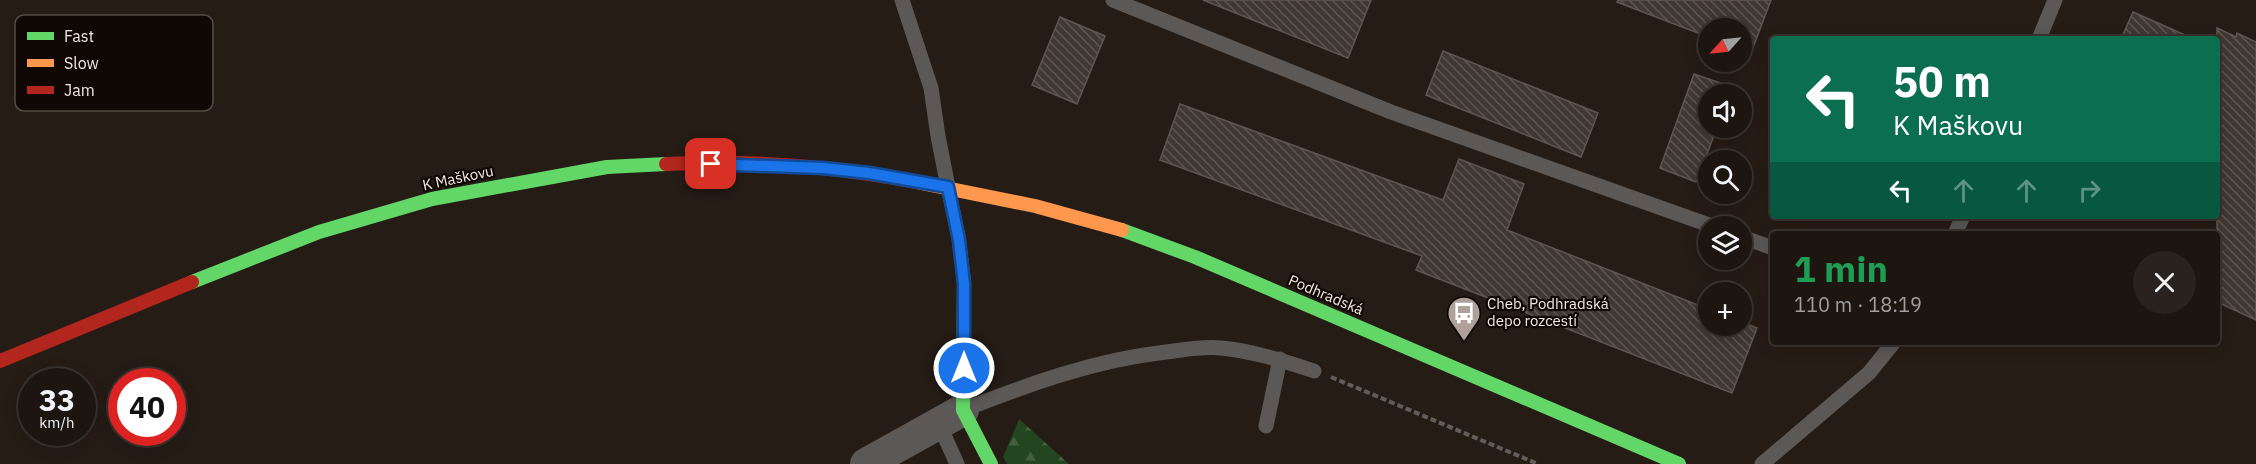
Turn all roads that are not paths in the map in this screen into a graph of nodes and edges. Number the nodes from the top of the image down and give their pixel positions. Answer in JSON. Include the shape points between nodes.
{"nodes":[{"id":1,"x":902,"y":0,"type":"edge"},
{"id":2,"x":1113,"y":0,"type":"edge"},
{"id":3,"x":2055,"y":0,"type":"edge"},
{"id":4,"x":2039,"y":36,"type":"edge"},
{"id":5,"x":948,"y":187,"type":"junction"},
{"id":6,"x":1698,"y":221,"type":"edge"},
{"id":7,"x":1752,"y":241,"type":"edge"},
{"id":8,"x":1770,"y":247,"type":"edge"},
{"id":9,"x":1892,"y":345,"type":"edge"},
{"id":10,"x":1280,"y":359,"type":"junction"},
{"id":11,"x":0,"y":362,"type":"edge"},
{"id":12,"x":1314,"y":371,"type":"road end"},
{"id":13,"x":951,"y":417,"type":"junction"},
{"id":14,"x":1266,"y":426,"type":"dead end"},
{"id":15,"x":866,"y":464,"type":"edge"},
{"id":16,"x":957,"y":464,"type":"edge"},
{"id":17,"x":992,"y":464,"type":"edge"},
{"id":18,"x":1679,"y":464,"type":"edge"},
{"id":19,"x":1762,"y":464,"type":"edge"}],
"edges":[{"from":1,"to":5,"type":"lane","via":[[931,88]]},
{"from":2,"to":6,"type":"lane","via":[[1391,112]]},
{"from":3,"to":4,"type":"lane"},
{"from":5,"to":11,"type":"main road","name":"K Maškovu","via":[[823,168],[722,164],[607,167],[517,182],[432,199],[319,232]]},
{"from":5,"to":13,"type":"main road","via":[[964,284]]},
{"from":5,"to":18,"type":"main road","name":"Podhradská","via":[[1120,229],[1195,257]]},
{"from":7,"to":8,"type":"lane"},
{"from":9,"to":19,"type":"lane","via":[[1869,374]]},
{"from":10,"to":12,"type":"lane"},
{"from":10,"to":13,"type":"lane","via":[[1220,348],[1139,355],[1056,375]]},
{"from":10,"to":14,"type":"lane"},
{"from":13,"to":15,"type":"street"},
{"from":13,"to":16,"type":"lane"},
{"from":13,"to":17,"type":"main road"}]}
